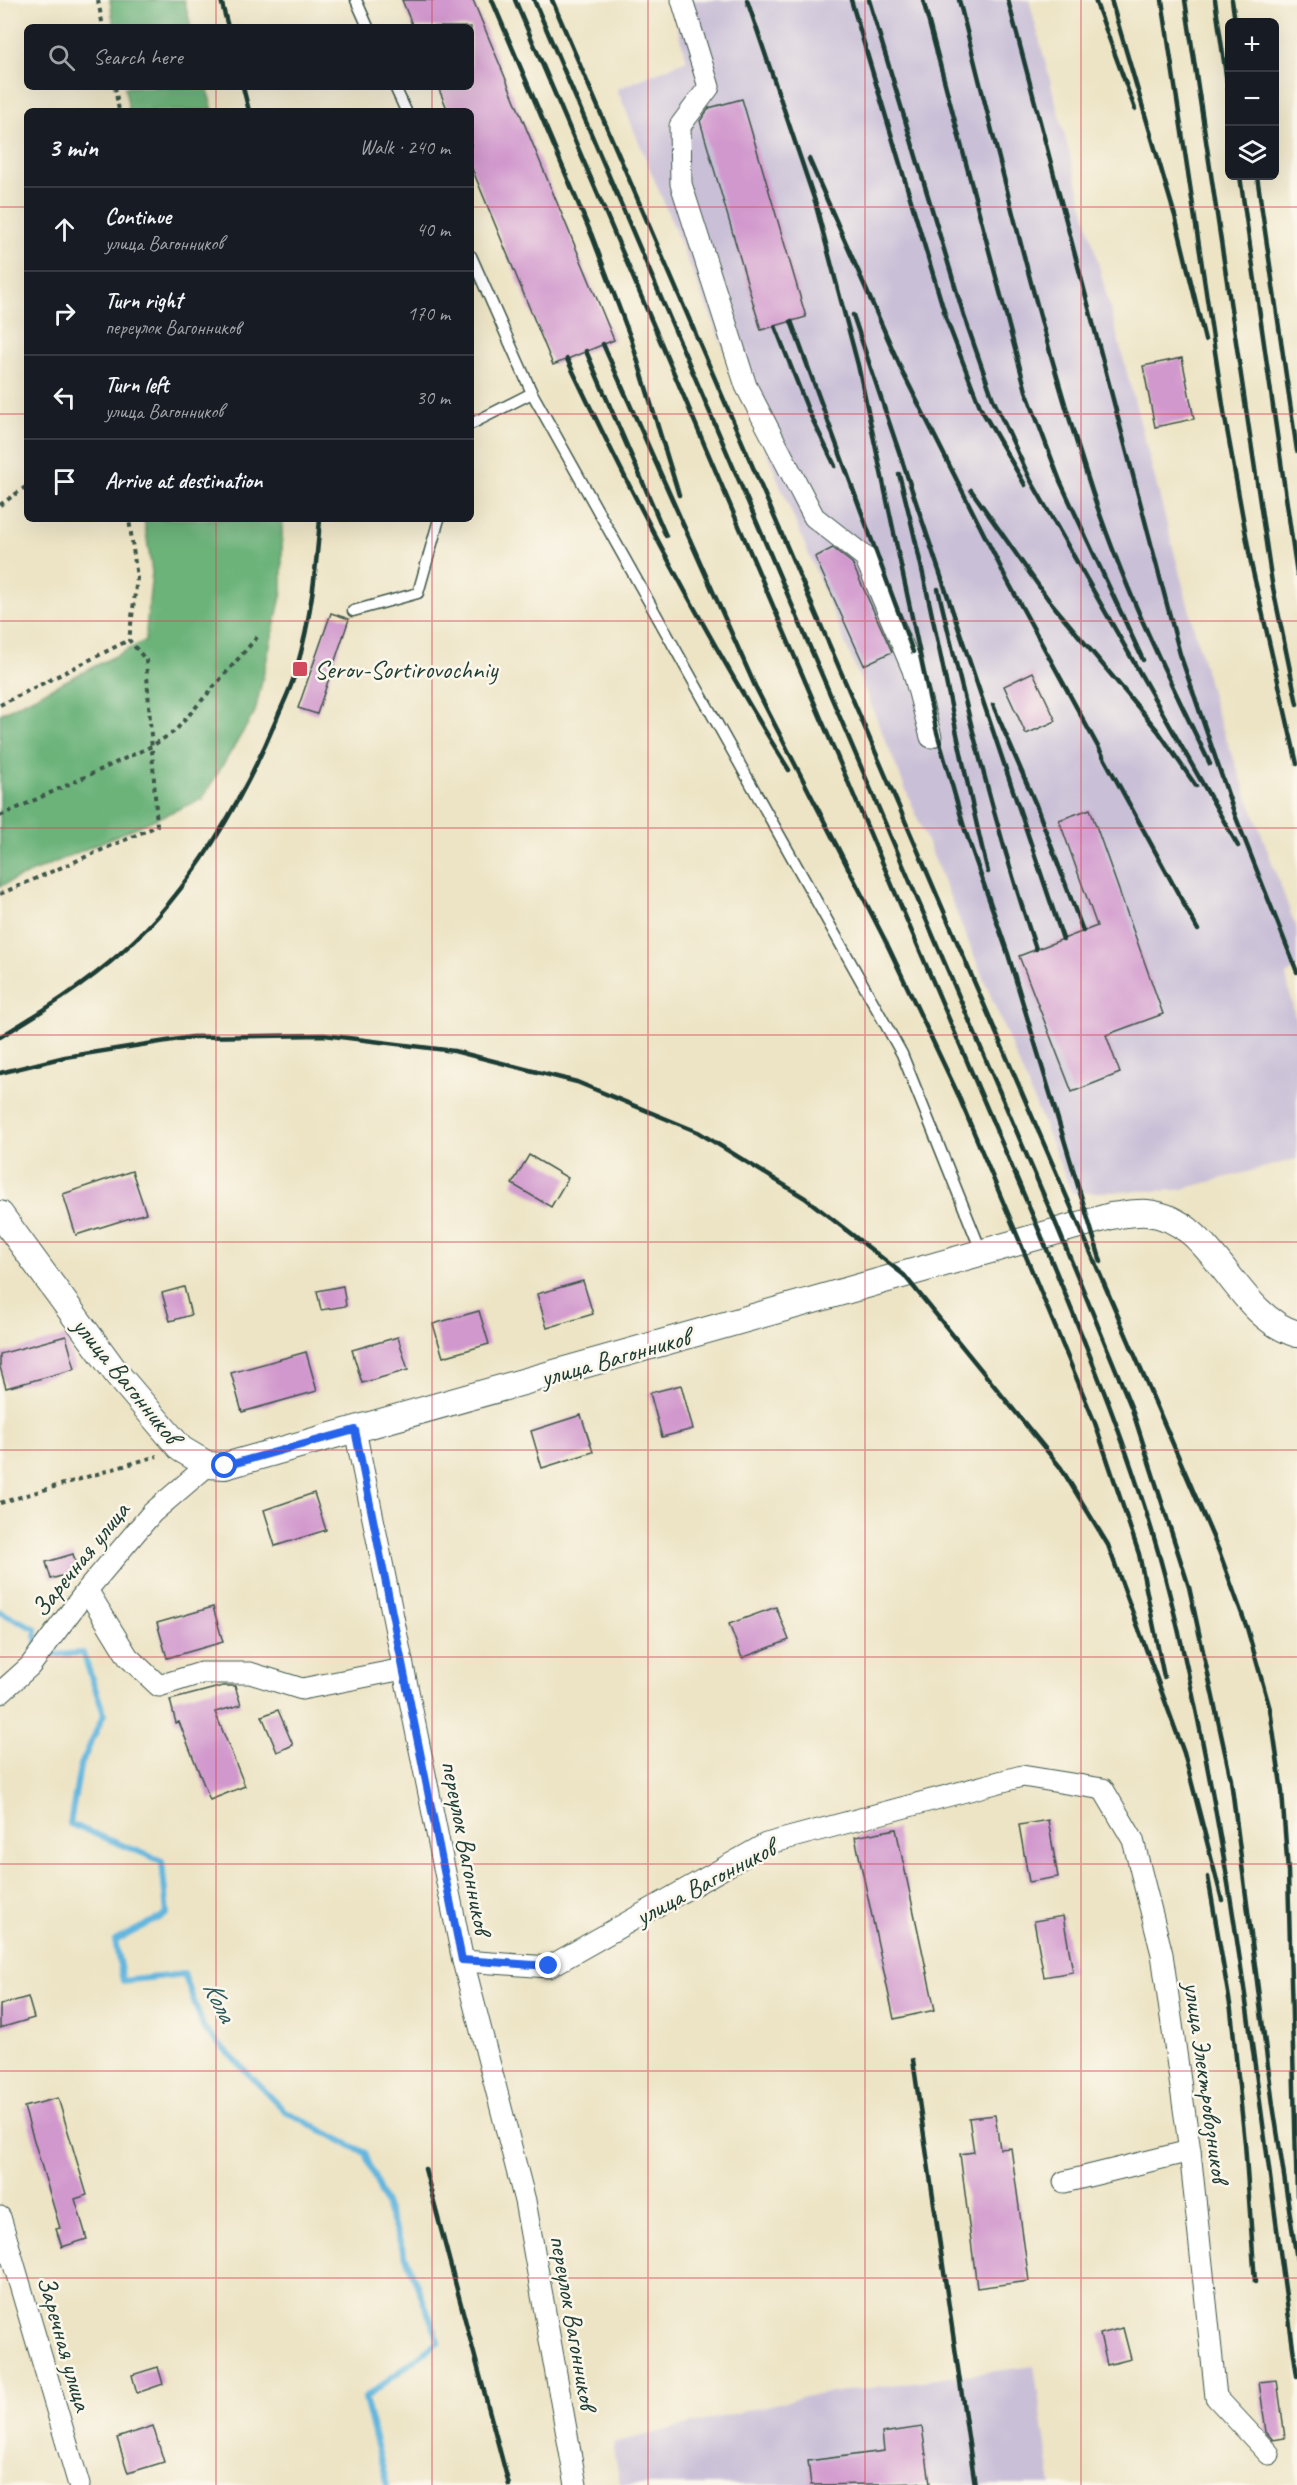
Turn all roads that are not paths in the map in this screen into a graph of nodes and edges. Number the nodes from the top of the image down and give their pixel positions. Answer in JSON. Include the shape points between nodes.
{"nodes":[{"id":1,"x":356,"y":0,"type":"edge"},
{"id":2,"x":682,"y":0,"type":"edge"},
{"id":3,"x":367,"y":24,"type":"edge"},
{"id":4,"x":396,"y":90,"type":"edge"},
{"id":5,"x":405,"y":108,"type":"edge"},
{"id":6,"x":474,"y":263,"type":"edge"},
{"id":7,"x":532,"y":393,"type":"junction"},
{"id":8,"x":474,"y":422,"type":"edge"},
{"id":9,"x":438,"y":522,"type":"edge"},
{"id":10,"x":353,"y":611,"type":"dead end"},
{"id":11,"x":931,"y":738,"type":"dead end"},
{"id":12,"x":0,"y":1214,"type":"edge"},
{"id":13,"x":982,"y":1254,"type":"junction"},
{"id":14,"x":1297,"y":1334,"type":"edge"},
{"id":15,"x":355,"y":1430,"type":"junction"},
{"id":16,"x":208,"y":1465,"type":"junction"},
{"id":17,"x":87,"y":1590,"type":"junction"},
{"id":18,"x":404,"y":1669,"type":"junction"},
{"id":19,"x":0,"y":1693,"type":"edge"},
{"id":20,"x":1022,"y":1776,"type":"joint"},
{"id":21,"x":462,"y":1960,"type":"junction"},
{"id":22,"x":1190,"y":2151,"type":"junction"},
{"id":23,"x":1064,"y":2182,"type":"dead end"},
{"id":24,"x":0,"y":2217,"type":"edge"},
{"id":25,"x":1269,"y":2454,"type":"dead end"},
{"id":26,"x":79,"y":2485,"type":"edge"},
{"id":27,"x":576,"y":2485,"type":"edge"}],
"edges":[{"from":1,"to":3,"type":"lane"},
{"from":2,"to":11,"type":"street","via":[[709,87],[680,126],[681,184],[746,386],[814,517],[865,557],[913,670]]},
{"from":4,"to":5,"type":"lane"},
{"from":6,"to":7,"type":"lane"},
{"from":7,"to":8,"type":"lane"},
{"from":7,"to":13,"type":"lane","via":[[903,1054]]},
{"from":9,"to":10,"type":"lane","via":[[418,593]]},
{"from":12,"to":16,"type":"street","name":"улица Вагонников","via":[[117,1374],[181,1449]]},
{"from":13,"to":14,"type":"street","name":"улица Вагонников","via":[[1111,1216],[1147,1213],[1173,1220],[1188,1231],[1258,1312]]},
{"from":13,"to":15,"type":"street","name":"улица Вагонников"},
{"from":15,"to":16,"type":"street","name":"улица Вагонников","via":[[225,1466]]},
{"from":15,"to":18,"type":"street","name":"переулок Вагонников"},
{"from":16,"to":17,"type":"street","name":"Заречная улица","via":[[152,1513]]},
{"from":17,"to":18,"type":"street","via":[[128,1657],[159,1686],[201,1673],[250,1673],[302,1689]]},
{"from":17,"to":19,"type":"street","name":"Заречная улица","via":[[30,1665]]},
{"from":18,"to":21,"type":"street","name":"переулок Вагонников"},
{"from":20,"to":21,"type":"street","name":"улица Вагонников","via":[[766,1844],[549,1966]]},
{"from":20,"to":22,"type":"street","name":"улица Электровозников","via":[[1103,1789],[1133,1840],[1162,1954]]},
{"from":21,"to":27,"type":"street","name":"переулок Вагонников","via":[[525,2201]]},
{"from":22,"to":23,"type":"street"},
{"from":22,"to":25,"type":"street","name":"улица Электровозников","via":[[1216,2397]]},
{"from":24,"to":26,"type":"street","name":"Заречная улица"}]}
